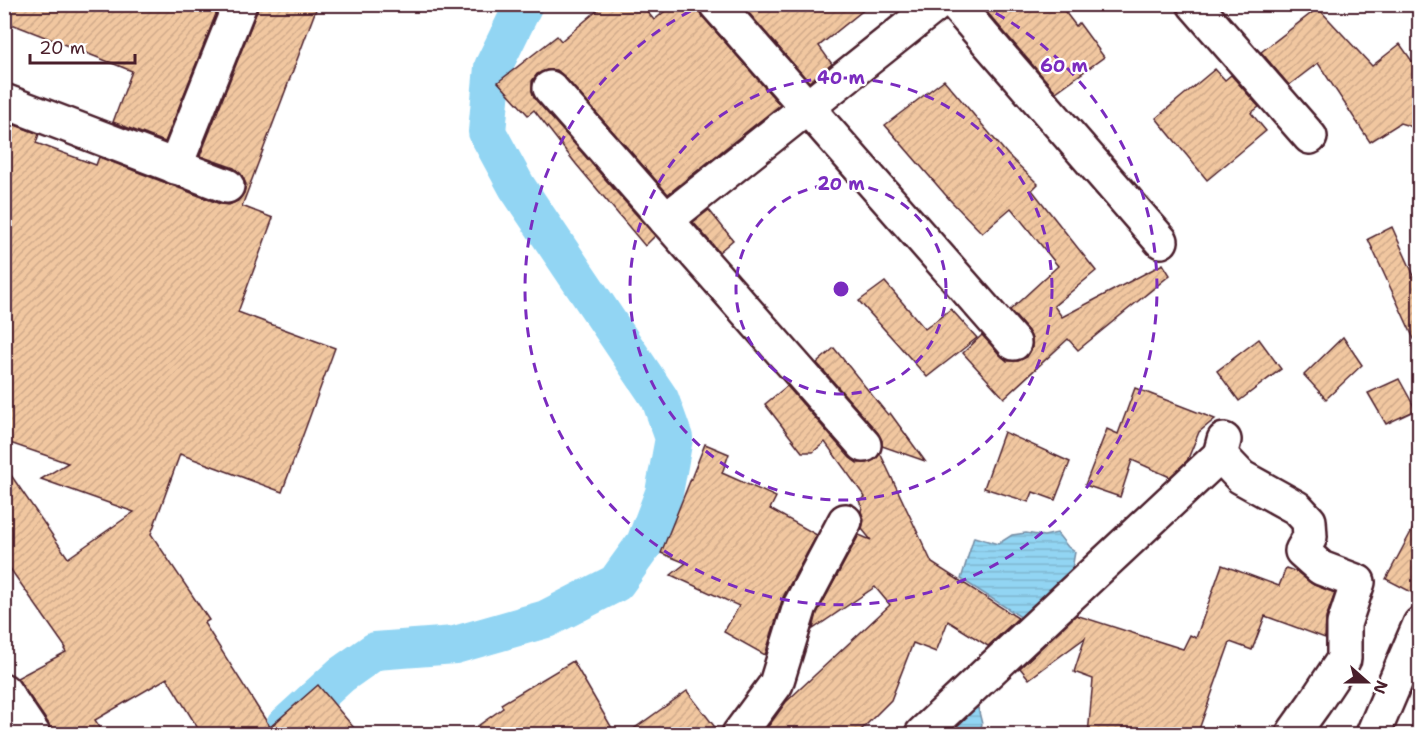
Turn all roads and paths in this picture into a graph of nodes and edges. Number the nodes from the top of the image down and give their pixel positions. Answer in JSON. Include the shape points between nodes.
{"nodes":[{"id":1,"x":240,"y":4,"type":"edge"},
{"id":2,"x":716,"y":4,"type":"edge"},
{"id":3,"x":938,"y":4,"type":"edge"},
{"id":4,"x":955,"y":4,"type":"edge"},
{"id":5,"x":1194,"y":4,"type":"edge"},
{"id":6,"x":550,"y":88,"type":"dead end"},
{"id":7,"x":4,"y":101,"type":"edge"},
{"id":8,"x":807,"y":108,"type":"junction"},
{"id":9,"x":1310,"y":137,"type":"dead end"},
{"id":10,"x":175,"y":166,"type":"junction"},
{"id":11,"x":227,"y":186,"type":"dead end"},
{"id":12,"x":666,"y":220,"type":"junction"},
{"id":13,"x":1161,"y":241,"type":"dead end"},
{"id":14,"x":1014,"y":343,"type":"dead end"},
{"id":15,"x":864,"y":446,"type":"dead end"},
{"id":16,"x":844,"y":521,"type":"dead end"},
{"id":17,"x":1419,"y":624,"type":"edge"},
{"id":18,"x":4,"y":691,"type":"edge"},
{"id":19,"x":33,"y":735,"type":"edge"},
{"id":20,"x":739,"y":735,"type":"edge"},
{"id":21,"x":922,"y":735,"type":"edge"},
{"id":22,"x":1294,"y":735,"type":"edge"},
{"id":23,"x":1373,"y":735,"type":"edge"}],
"edges":[{"from":1,"to":10,"type":"street"},
{"from":2,"to":8,"type":"street"},
{"from":3,"to":8,"type":"street"},
{"from":4,"to":13,"type":"street"},
{"from":5,"to":9,"type":"street"},
{"from":6,"to":12,"type":"street"},
{"from":7,"to":10,"type":"street"},
{"from":8,"to":12,"type":"street"},
{"from":8,"to":14,"type":"street"},
{"from":10,"to":11,"type":"street"},
{"from":12,"to":15,"type":"street"},
{"from":16,"to":20,"type":"street","via":[[800,606],[776,684]]},
{"from":17,"to":23,"type":"street"},
{"from":18,"to":19,"type":"street"},
{"from":21,"to":22,"type":"street","via":[[1222,448],[1241,477],[1297,508],[1309,521],[1310,537],[1302,551],[1321,568],[1358,582],[1344,624],[1344,658]]}]}
